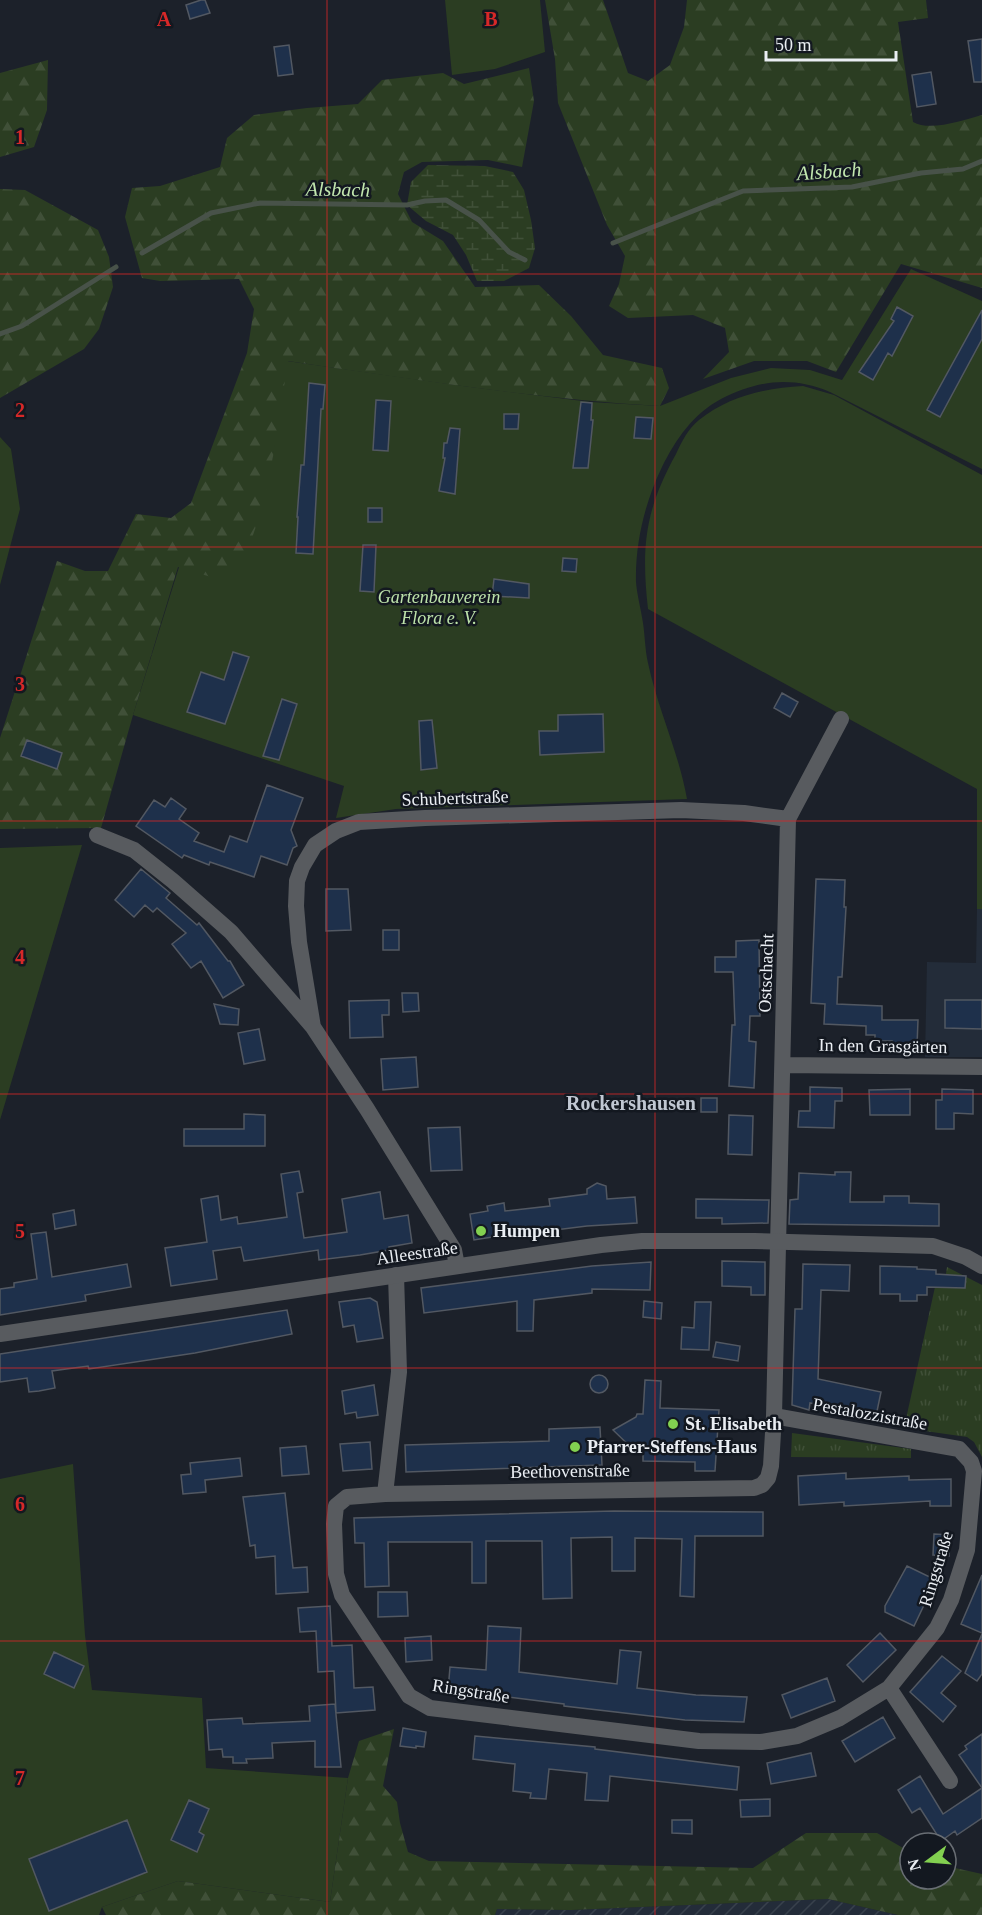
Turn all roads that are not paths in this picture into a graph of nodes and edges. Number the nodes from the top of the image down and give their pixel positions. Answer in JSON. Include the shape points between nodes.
{"nodes":[{"id":1,"x":841,"y":719,"type":"dead end"},
{"id":2,"x":788,"y":819,"type":"junction"},
{"id":3,"x":98,"y":835,"type":"dead end"},
{"id":4,"x":313,"y":1026,"type":"junction"},
{"id":5,"x":783,"y":1065,"type":"junction"},
{"id":6,"x":982,"y":1067,"type":"edge"},
{"id":7,"x":779,"y":1242,"type":"junction"},
{"id":8,"x":457,"y":1266,"type":"junction"},
{"id":9,"x":982,"y":1266,"type":"edge"},
{"id":10,"x":396,"y":1275,"type":"junction"},
{"id":11,"x":0,"y":1334,"type":"edge"},
{"id":12,"x":774,"y":1416,"type":"junction"},
{"id":13,"x":959,"y":1449,"type":"joint"},
{"id":14,"x":385,"y":1494,"type":"junction"},
{"id":15,"x":889,"y":1688,"type":"junction"},
{"id":16,"x":950,"y":1781,"type":"dead end"}],
"edges":[{"from":1,"to":2,"type":"street","name":"Ostschacht"},
{"from":2,"to":4,"type":"street","name":"Schubertstraße","via":[[681,810],[359,822],[336,831],[315,845],[297,881],[299,942]]},
{"from":2,"to":5,"type":"street","name":"Ostschacht"},
{"from":3,"to":4,"type":"street","name":"Schubertstraße","via":[[134,850],[182,888],[231,932]]},
{"from":4,"to":8,"type":"street","name":"Schubertstraße","via":[[454,1250]]},
{"from":5,"to":6,"type":"street","name":"In den Grasgärten"},
{"from":5,"to":7,"type":"street","name":"Ostschacht"},
{"from":7,"to":8,"type":"street","name":"Alleestraße","via":[[642,1241]]},
{"from":7,"to":9,"type":"street","name":"Alleestraße","via":[[933,1246]]},
{"from":7,"to":12,"type":"street","name":"Beethovenstraße"},
{"from":8,"to":10,"type":"street","name":"Alleestraße"},
{"from":10,"to":11,"type":"street","name":"Alleestraße"},
{"from":10,"to":14,"type":"street","via":[[399,1372]]},
{"from":12,"to":13,"type":"street","name":"Pestalozzistraße"},
{"from":12,"to":14,"type":"street","name":"Beethovenstraße","via":[[768,1478],[754,1488]]},
{"from":13,"to":15,"type":"street","name":"Ringstraße","via":[[974,1471],[967,1550],[951,1600],[937,1628]]},
{"from":14,"to":15,"type":"street","name":"Ringstraße","via":[[347,1497],[336,1506],[336,1575],[342,1595],[394,1675],[409,1696],[430,1708],[699,1741],[761,1742],[797,1736],[840,1718]]},
{"from":15,"to":16,"type":"street"}]}
